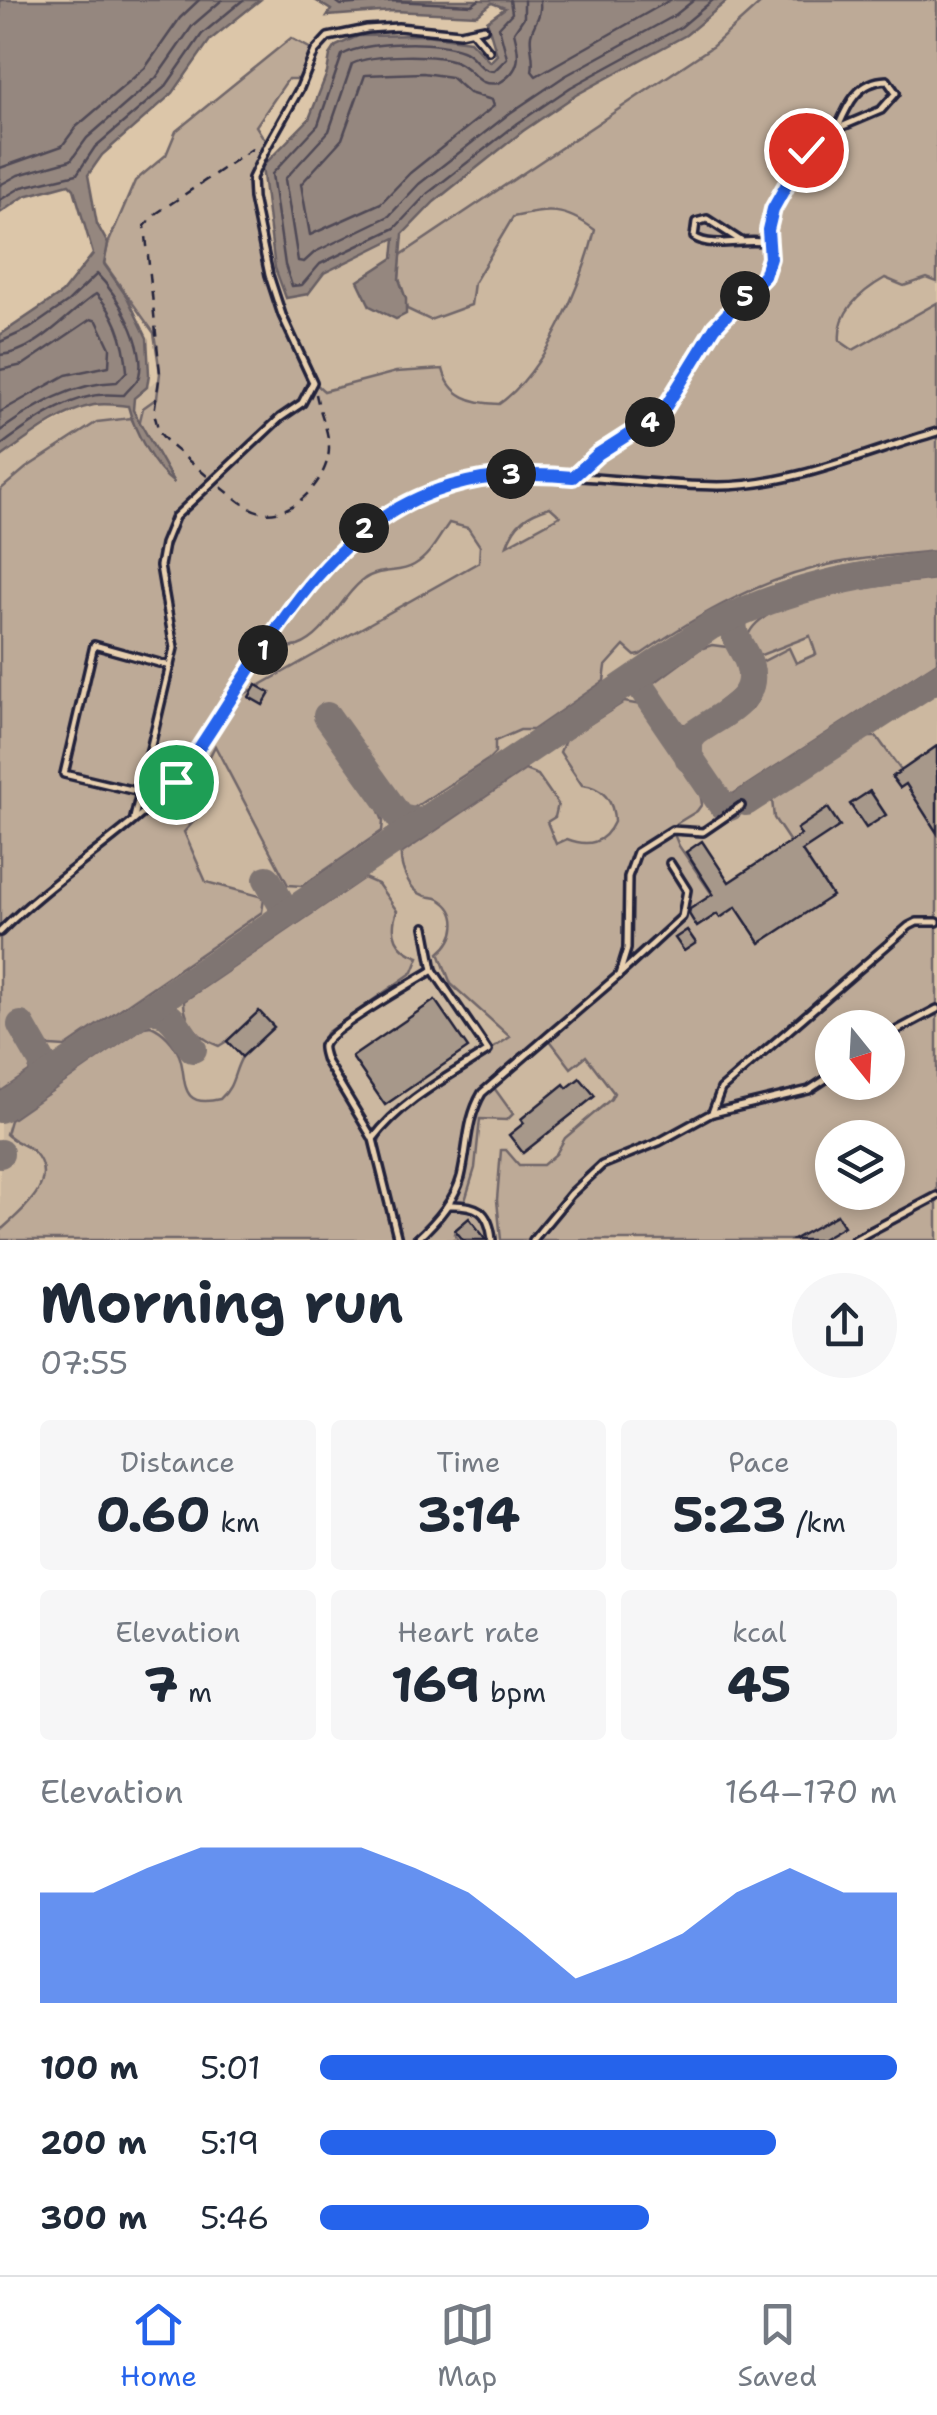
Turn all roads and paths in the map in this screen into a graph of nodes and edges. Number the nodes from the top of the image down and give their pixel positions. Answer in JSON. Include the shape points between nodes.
{"nodes":[{"id":1,"x":484,"y":28,"type":"dead end"},
{"id":2,"x":473,"y":32,"type":"junction"},
{"id":3,"x":489,"y":51,"type":"dead end"},
{"id":4,"x":838,"y":128,"type":"dead end"},
{"id":5,"x":275,"y":132,"type":"junction"},
{"id":6,"x":740,"y":241,"type":"junction"},
{"id":7,"x":770,"y":242,"type":"junction"},
{"id":8,"x":313,"y":382,"type":"junction"},
{"id":9,"x":937,"y":432,"type":"edge"},
{"id":10,"x":573,"y":477,"type":"junction"},
{"id":11,"x":212,"y":480,"type":"junction"},
{"id":12,"x":170,"y":666,"type":"junction"},
{"id":13,"x":140,"y":792,"type":"junction"},
{"id":14,"x":741,"y":806,"type":"dead end"},
{"id":15,"x":133,"y":820,"type":"junction"},
{"id":16,"x":670,"y":864,"type":"dead end"},
{"id":17,"x":937,"y":922,"type":"edge"},
{"id":18,"x":425,"y":927,"type":"dead end"},
{"id":19,"x":0,"y":932,"type":"edge"},
{"id":20,"x":432,"y":970,"type":"junction"},
{"id":21,"x":619,"y":975,"type":"junction"},
{"id":22,"x":937,"y":1009,"type":"edge"},
{"id":23,"x":905,"y":1026,"type":"edge"},
{"id":24,"x":815,"y":1086,"type":"edge"},
{"id":25,"x":712,"y":1113,"type":"junction"},
{"id":26,"x":374,"y":1139,"type":"junction"},
{"id":27,"x":937,"y":1196,"type":"edge"},
{"id":28,"x":448,"y":1205,"type":"junction"},
{"id":29,"x":398,"y":1240,"type":"edge"},
{"id":30,"x":416,"y":1240,"type":"edge"},
{"id":31,"x":492,"y":1240,"type":"edge"},
{"id":32,"x":533,"y":1240,"type":"edge"},
{"id":33,"x":854,"y":1240,"type":"edge"}],
"edges":[{"from":1,"to":2,"type":"lane"},
{"from":2,"to":3,"type":"lane"},
{"from":2,"to":5,"type":"lane","via":[[382,28],[328,38]]},
{"from":4,"to":7,"type":"lane","via":[[850,100],[868,83],[887,80],[893,86],[896,93],[881,110],[822,135],[806,150],[773,209]]},
{"from":5,"to":8,"type":"lane","via":[[252,178],[253,198],[282,315]]},
{"from":5,"to":11,"type":"path","via":[[145,226],[160,372],[154,413],[159,432]]},
{"from":6,"to":6,"type":"lane","via":[[702,242],[692,229],[707,219]]},
{"from":6,"to":7,"type":"lane"},
{"from":7,"to":10,"type":"lane","via":[[764,276],[715,327],[662,413]]},
{"from":8,"to":11,"type":"lane","via":[[302,403]]},
{"from":8,"to":11,"type":"path","via":[[329,447],[324,471],[308,494],[264,513]]},
{"from":9,"to":10,"type":"lane","via":[[758,484]]},
{"from":10,"to":15,"type":"lane","via":[[528,473],[450,485],[366,526],[292,606],[176,782]]},
{"from":11,"to":12,"type":"lane","via":[[175,517],[164,544],[160,566],[173,630]]},
{"from":12,"to":13,"type":"lane"},
{"from":12,"to":13,"type":"lane","via":[[94,645],[64,774]]},
{"from":13,"to":15,"type":"lane"},
{"from":14,"to":21,"type":"lane","via":[[703,832],[672,830],[637,852],[628,877],[627,949]]},
{"from":15,"to":19,"type":"lane"},
{"from":16,"to":21,"type":"lane","via":[[687,890],[682,916]]},
{"from":17,"to":25,"type":"lane","via":[[909,926],[843,982],[721,1090]]},
{"from":18,"to":20,"type":"lane"},
{"from":20,"to":26,"type":"lane","via":[[324,1041],[326,1061]]},
{"from":20,"to":26,"type":"lane","via":[[488,1051],[403,1107]]},
{"from":21,"to":28,"type":"lane","via":[[482,1094]]},
{"from":22,"to":23,"type":"lane"},
{"from":24,"to":25,"type":"lane"},
{"from":25,"to":32,"type":"lane","via":[[602,1165]]},
{"from":26,"to":29,"type":"lane"},
{"from":27,"to":33,"type":"lane"},
{"from":28,"to":30,"type":"lane"},
{"from":28,"to":31,"type":"lane","via":[[482,1210]]}]}
